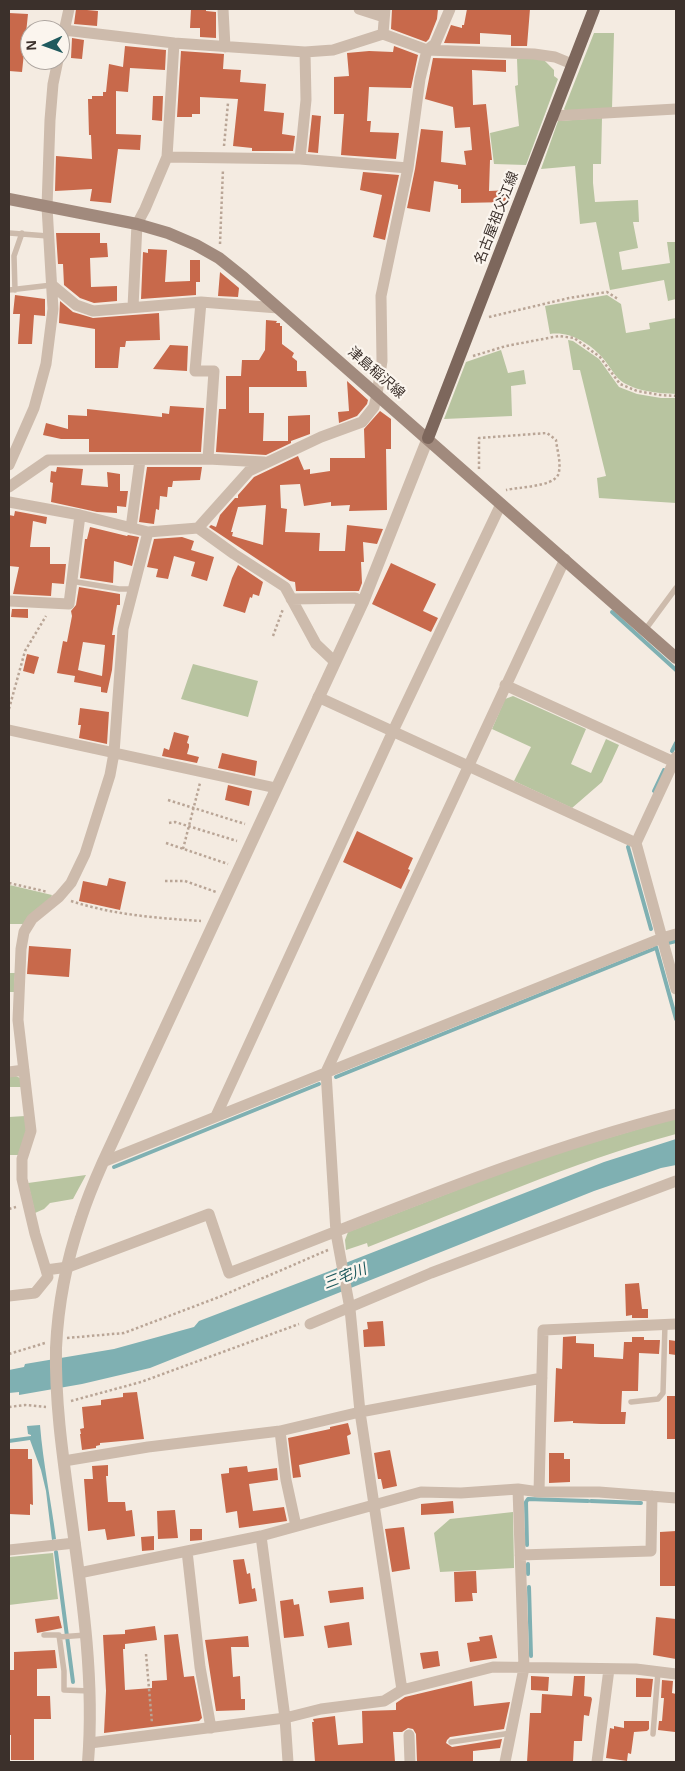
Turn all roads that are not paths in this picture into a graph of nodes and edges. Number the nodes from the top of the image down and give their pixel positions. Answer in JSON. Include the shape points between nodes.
{"nodes":[{"id":1,"x":224,"y":9,"type":"edge"},
{"id":2,"x":359,"y":9,"type":"edge"},
{"id":3,"x":450,"y":9,"type":"edge"},
{"id":4,"x":594,"y":9,"type":"edge"},
{"id":5,"x":384,"y":13,"type":"edge"},
{"id":6,"x":383,"y":34,"type":"junction"},
{"id":7,"x":70,"y":39,"type":"edge"},
{"id":8,"x":174,"y":43,"type":"junction"},
{"id":9,"x":225,"y":47,"type":"junction"},
{"id":10,"x":427,"y":50,"type":"junction"},
{"id":11,"x":305,"y":52,"type":"junction"},
{"id":12,"x":572,"y":64,"type":"junction"},
{"id":13,"x":56,"y":70,"type":"edge"},
{"id":14,"x":676,"y":109,"type":"edge"},
{"id":15,"x":552,"y":116,"type":"junction"},
{"id":16,"x":167,"y":157,"type":"junction"},
{"id":17,"x":300,"y":159,"type":"junction"},
{"id":18,"x":408,"y":168,"type":"junction"},
{"id":19,"x":9,"y":199,"type":"edge"},
{"id":20,"x":46,"y":207,"type":"junction"},
{"id":21,"x":137,"y":224,"type":"junction"},
{"id":22,"x":9,"y":233,"type":"edge"},
{"id":23,"x":22,"y":233,"type":"junction"},
{"id":24,"x":48,"y":236,"type":"junction"},
{"id":25,"x":52,"y":285,"type":"junction"},
{"id":26,"x":12,"y":290,"type":"edge"},
{"id":27,"x":201,"y":302,"type":"junction"},
{"id":28,"x":134,"y":306,"type":"junction"},
{"id":29,"x":278,"y":308,"type":"junction"},
{"id":30,"x":377,"y":394,"type":"junction"},
{"id":31,"x":428,"y":438,"type":"junction"},
{"id":32,"x":208,"y":459,"type":"junction"},
{"id":33,"x":140,"y":460,"type":"junction"},
{"id":34,"x":266,"y":462,"type":"junction"},
{"id":35,"x":9,"y":465,"type":"edge"},
{"id":36,"x":9,"y":487,"type":"edge"},
{"id":37,"x":497,"y":500,"type":"junction"},
{"id":38,"x":9,"y":502,"type":"edge"},
{"id":39,"x":80,"y":514,"type":"junction"},
{"id":40,"x":131,"y":528,"type":"junction"},
{"id":41,"x":198,"y":528,"type":"junction"},
{"id":42,"x":148,"y":532,"type":"junction"},
{"id":43,"x":565,"y":559,"type":"junction"},
{"id":44,"x":71,"y":581,"type":"junction"},
{"id":45,"x":676,"y":588,"type":"edge"},
{"id":46,"x":133,"y":589,"type":"junction"},
{"id":47,"x":290,"y":597,"type":"junction"},
{"id":48,"x":9,"y":601,"type":"edge"},
{"id":49,"x":363,"y":602,"type":"junction"},
{"id":50,"x":646,"y":630,"type":"junction"},
{"id":51,"x":676,"y":658,"type":"edge"},
{"id":52,"x":335,"y":662,"type":"junction"},
{"id":53,"x":506,"y":685,"type":"junction"},
{"id":54,"x":318,"y":697,"type":"junction"},
{"id":55,"x":9,"y":730,"type":"edge"},
{"id":56,"x":393,"y":731,"type":"junction"},
{"id":57,"x":114,"y":753,"type":"junction"},
{"id":58,"x":675,"y":759,"type":"edge"},
{"id":59,"x":468,"y":766,"type":"junction"},
{"id":60,"x":276,"y":788,"type":"junction"},
{"id":61,"x":636,"y":843,"type":"junction"},
{"id":62,"x":676,"y":934,"type":"edge"},
{"id":63,"x":662,"y":938,"type":"junction"},
{"id":64,"x":676,"y":990,"type":"edge"},
{"id":65,"x":24,"y":1070,"type":"junction"},
{"id":66,"x":9,"y":1072,"type":"edge"},
{"id":67,"x":326,"y":1072,"type":"junction"},
{"id":68,"x":676,"y":1114,"type":"edge"},
{"id":69,"x":216,"y":1116,"type":"junction"},
{"id":70,"x":103,"y":1162,"type":"junction"},
{"id":71,"x":676,"y":1181,"type":"edge"},
{"id":72,"x":336,"y":1233,"type":"junction"},
{"id":73,"x":68,"y":1267,"type":"junction"},
{"id":74,"x":46,"y":1270,"type":"junction"},
{"id":75,"x":9,"y":1296,"type":"edge"},
{"id":76,"x":349,"y":1306,"type":"junction"},
{"id":77,"x":310,"y":1324,"type":"road end"},
{"id":78,"x":671,"y":1324,"type":"edge"},
{"id":79,"x":542,"y":1378,"type":"junction"},
{"id":80,"x":631,"y":1402,"type":"dead end"},
{"id":81,"x":360,"y":1412,"type":"junction"},
{"id":82,"x":280,"y":1431,"type":"junction"},
{"id":83,"x":64,"y":1461,"type":"junction"},
{"id":84,"x":518,"y":1489,"type":"junction"},
{"id":85,"x":540,"y":1492,"type":"junction"},
{"id":86,"x":652,"y":1496,"type":"junction"},
{"id":87,"x":676,"y":1498,"type":"edge"},
{"id":88,"x":374,"y":1506,"type":"junction"},
{"id":89,"x":296,"y":1526,"type":"junction"},
{"id":90,"x":261,"y":1536,"type":"junction"},
{"id":91,"x":75,"y":1543,"type":"junction"},
{"id":92,"x":9,"y":1550,"type":"edge"},
{"id":93,"x":187,"y":1551,"type":"junction"},
{"id":94,"x":520,"y":1555,"type":"junction"},
{"id":95,"x":79,"y":1573,"type":"junction"},
{"id":96,"x":44,"y":1635,"type":"dead end"},
{"id":97,"x":86,"y":1635,"type":"junction"},
{"id":98,"x":61,"y":1636,"type":"junction"},
{"id":99,"x":524,"y":1668,"type":"junction"},
{"id":100,"x":609,"y":1669,"type":"junction"},
{"id":101,"x":658,"y":1672,"type":"junction"},
{"id":102,"x":676,"y":1674,"type":"edge"},
{"id":103,"x":402,"y":1690,"type":"junction"},
{"id":104,"x":90,"y":1691,"type":"junction"},
{"id":105,"x":285,"y":1718,"type":"junction"},
{"id":106,"x":211,"y":1728,"type":"junction"},
{"id":107,"x":511,"y":1733,"type":"junction"},
{"id":108,"x":653,"y":1734,"type":"dead end"},
{"id":109,"x":409,"y":1735,"type":"dead end"},
{"id":110,"x":451,"y":1742,"type":"dead end"},
{"id":111,"x":90,"y":1743,"type":"junction"},
{"id":112,"x":88,"y":1762,"type":"edge"},
{"id":113,"x":288,"y":1762,"type":"edge"},
{"id":114,"x":410,"y":1762,"type":"edge"},
{"id":115,"x":505,"y":1762,"type":"edge"},
{"id":116,"x":597,"y":1762,"type":"edge"}],
"edges":[{"from":1,"to":9,"type":"street"},
{"from":2,"to":5,"type":"street"},
{"from":3,"to":10,"type":"street","via":[[435,44]]},
{"from":4,"to":12,"type":"main road","name":"名古屋祖父江線"},
{"from":5,"to":6,"type":"street"},
{"from":6,"to":10,"type":"street"},
{"from":6,"to":11,"type":"street","via":[[333,50]]},
{"from":7,"to":8,"type":"street"},
{"from":8,"to":9,"type":"street"},
{"from":8,"to":16,"type":"street"},
{"from":9,"to":11,"type":"street"},
{"from":10,"to":12,"type":"street","via":[[534,54]]},
{"from":10,"to":18,"type":"street"},
{"from":11,"to":17,"type":"street","via":[[306,100]]},
{"from":12,"to":15,"type":"main road","name":"名古屋祖父江線"},
{"from":13,"to":20,"type":"street"},
{"from":14,"to":15,"type":"street"},
{"from":15,"to":31,"type":"main road","name":"名古屋祖父江線"},
{"from":16,"to":17,"type":"street"},
{"from":16,"to":21,"type":"street"},
{"from":17,"to":18,"type":"street"},
{"from":18,"to":30,"type":"street","via":[[381,296],[382,361]]},
{"from":19,"to":20,"type":"main road","name":"津島稲沢線"},
{"from":20,"to":21,"type":"main road","name":"津島稲沢線"},
{"from":20,"to":24,"type":"street"},
{"from":21,"to":28,"type":"street"},
{"from":21,"to":29,"type":"main road","name":"津島稲沢線","via":[[168,233],[219,258]]},
{"from":22,"to":23,"type":"lane"},
{"from":23,"to":24,"type":"lane"},
{"from":23,"to":26,"type":"lane","via":[[14,256]]},
{"from":24,"to":25,"type":"street"},
{"from":25,"to":26,"type":"lane"},
{"from":25,"to":28,"type":"street","via":[[76,305],[92,311]]},
{"from":25,"to":35,"type":"street","via":[[46,364],[34,408]]},
{"from":27,"to":28,"type":"street"},
{"from":27,"to":29,"type":"street"},
{"from":27,"to":32,"type":"street","via":[[196,371],[214,372]]},
{"from":29,"to":30,"type":"main road","name":"津島稲沢線"},
{"from":30,"to":31,"type":"main road","name":"津島稲沢線"},
{"from":30,"to":34,"type":"street","via":[[374,406],[362,422]]},
{"from":31,"to":37,"type":"main road","name":"津島稲沢線"},
{"from":31,"to":49,"type":"street"},
{"from":32,"to":33,"type":"street"},
{"from":32,"to":34,"type":"street"},
{"from":33,"to":36,"type":"street","via":[[48,460]]},
{"from":33,"to":40,"type":"street"},
{"from":34,"to":41,"type":"street","via":[[249,471]]},
{"from":37,"to":43,"type":"main road","name":"津島稲沢線"},
{"from":37,"to":56,"type":"street"},
{"from":38,"to":39,"type":"street"},
{"from":39,"to":40,"type":"street"},
{"from":39,"to":44,"type":"street"},
{"from":40,"to":42,"type":"street"},
{"from":41,"to":42,"type":"street"},
{"from":41,"to":47,"type":"street","via":[[285,587]]},
{"from":42,"to":46,"type":"street"},
{"from":43,"to":50,"type":"main road","name":"津島稲沢線"},
{"from":43,"to":53,"type":"street"},
{"from":44,"to":46,"type":"lane"},
{"from":44,"to":48,"type":"street","via":[[69,604]]},
{"from":45,"to":50,"type":"lane"},
{"from":46,"to":57,"type":"street","via":[[123,629]]},
{"from":47,"to":49,"type":"street","via":[[355,598]]},
{"from":47,"to":52,"type":"street","via":[[316,644]]},
{"from":49,"to":52,"type":"street"},
{"from":50,"to":51,"type":"main road","name":"津島稲沢線"},
{"from":52,"to":54,"type":"street"},
{"from":53,"to":58,"type":"street"},
{"from":53,"to":59,"type":"street"},
{"from":54,"to":56,"type":"street"},
{"from":54,"to":60,"type":"street"},
{"from":55,"to":57,"type":"street"},
{"from":56,"to":59,"type":"street"},
{"from":56,"to":69,"type":"street"},
{"from":57,"to":60,"type":"street"},
{"from":57,"to":65,"type":"street","via":[[85,854],[71,882],[59,897],[32,919],[24,932],[18,1020]]},
{"from":58,"to":61,"type":"street"},
{"from":59,"to":61,"type":"street"},
{"from":59,"to":67,"type":"street"},
{"from":60,"to":70,"type":"street"},
{"from":61,"to":63,"type":"street"},
{"from":62,"to":63,"type":"street"},
{"from":63,"to":64,"type":"street"},
{"from":63,"to":67,"type":"street"},
{"from":65,"to":66,"type":"street"},
{"from":65,"to":74,"type":"street","via":[[31,1131],[22,1159],[22,1179]]},
{"from":67,"to":69,"type":"street"},
{"from":67,"to":72,"type":"street"},
{"from":68,"to":72,"type":"street","via":[[537,1155]]},
{"from":69,"to":70,"type":"street"},
{"from":70,"to":73,"type":"street","via":[[81,1218]]},
{"from":71,"to":76,"type":"street"},
{"from":72,"to":73,"type":"street","via":[[229,1273],[209,1214]]},
{"from":72,"to":76,"type":"street"},
{"from":73,"to":74,"type":"street"},
{"from":73,"to":83,"type":"street","via":[[57,1344],[57,1403]]},
{"from":74,"to":75,"type":"street","via":[[48,1277],[35,1293]]},
{"from":76,"to":77,"type":"street"},
{"from":76,"to":81,"type":"street"},
{"from":78,"to":79,"type":"street","via":[[543,1330]]},
{"from":78,"to":80,"type":"lane","via":[[664,1393],[658,1399]]},
{"from":79,"to":81,"type":"street"},
{"from":79,"to":85,"type":"street"},
{"from":81,"to":82,"type":"street"},
{"from":81,"to":88,"type":"street"},
{"from":82,"to":83,"type":"street"},
{"from":82,"to":89,"type":"street"},
{"from":83,"to":91,"type":"street"},
{"from":84,"to":85,"type":"street"},
{"from":84,"to":88,"type":"street","via":[[421,1492]]},
{"from":84,"to":94,"type":"street"},
{"from":85,"to":86,"type":"street"},
{"from":86,"to":87,"type":"street"},
{"from":86,"to":94,"type":"street","via":[[651,1551]]},
{"from":88,"to":89,"type":"street"},
{"from":88,"to":103,"type":"street"},
{"from":89,"to":90,"type":"street"},
{"from":90,"to":93,"type":"street"},
{"from":90,"to":105,"type":"street"},
{"from":91,"to":92,"type":"street"},
{"from":91,"to":95,"type":"street"},
{"from":93,"to":95,"type":"street"},
{"from":93,"to":106,"type":"street","via":[[200,1667]]},
{"from":94,"to":99,"type":"street"},
{"from":95,"to":97,"type":"street"},
{"from":96,"to":98,"type":"lane"},
{"from":97,"to":98,"type":"lane"},
{"from":97,"to":104,"type":"street"},
{"from":98,"to":104,"type":"lane","via":[[64,1690]]},
{"from":99,"to":100,"type":"street"},
{"from":99,"to":103,"type":"street","via":[[493,1667]]},
{"from":99,"to":107,"type":"street"},
{"from":100,"to":101,"type":"street"},
{"from":100,"to":116,"type":"street"},
{"from":101,"to":102,"type":"street"},
{"from":101,"to":108,"type":"lane"},
{"from":103,"to":105,"type":"street","via":[[384,1701],[321,1709]]},
{"from":104,"to":111,"type":"street"},
{"from":105,"to":106,"type":"street"},
{"from":105,"to":113,"type":"street"},
{"from":106,"to":111,"type":"street"},
{"from":107,"to":110,"type":"lane"},
{"from":107,"to":115,"type":"street"},
{"from":109,"to":114,"type":"street"},
{"from":111,"to":112,"type":"street"}]}
